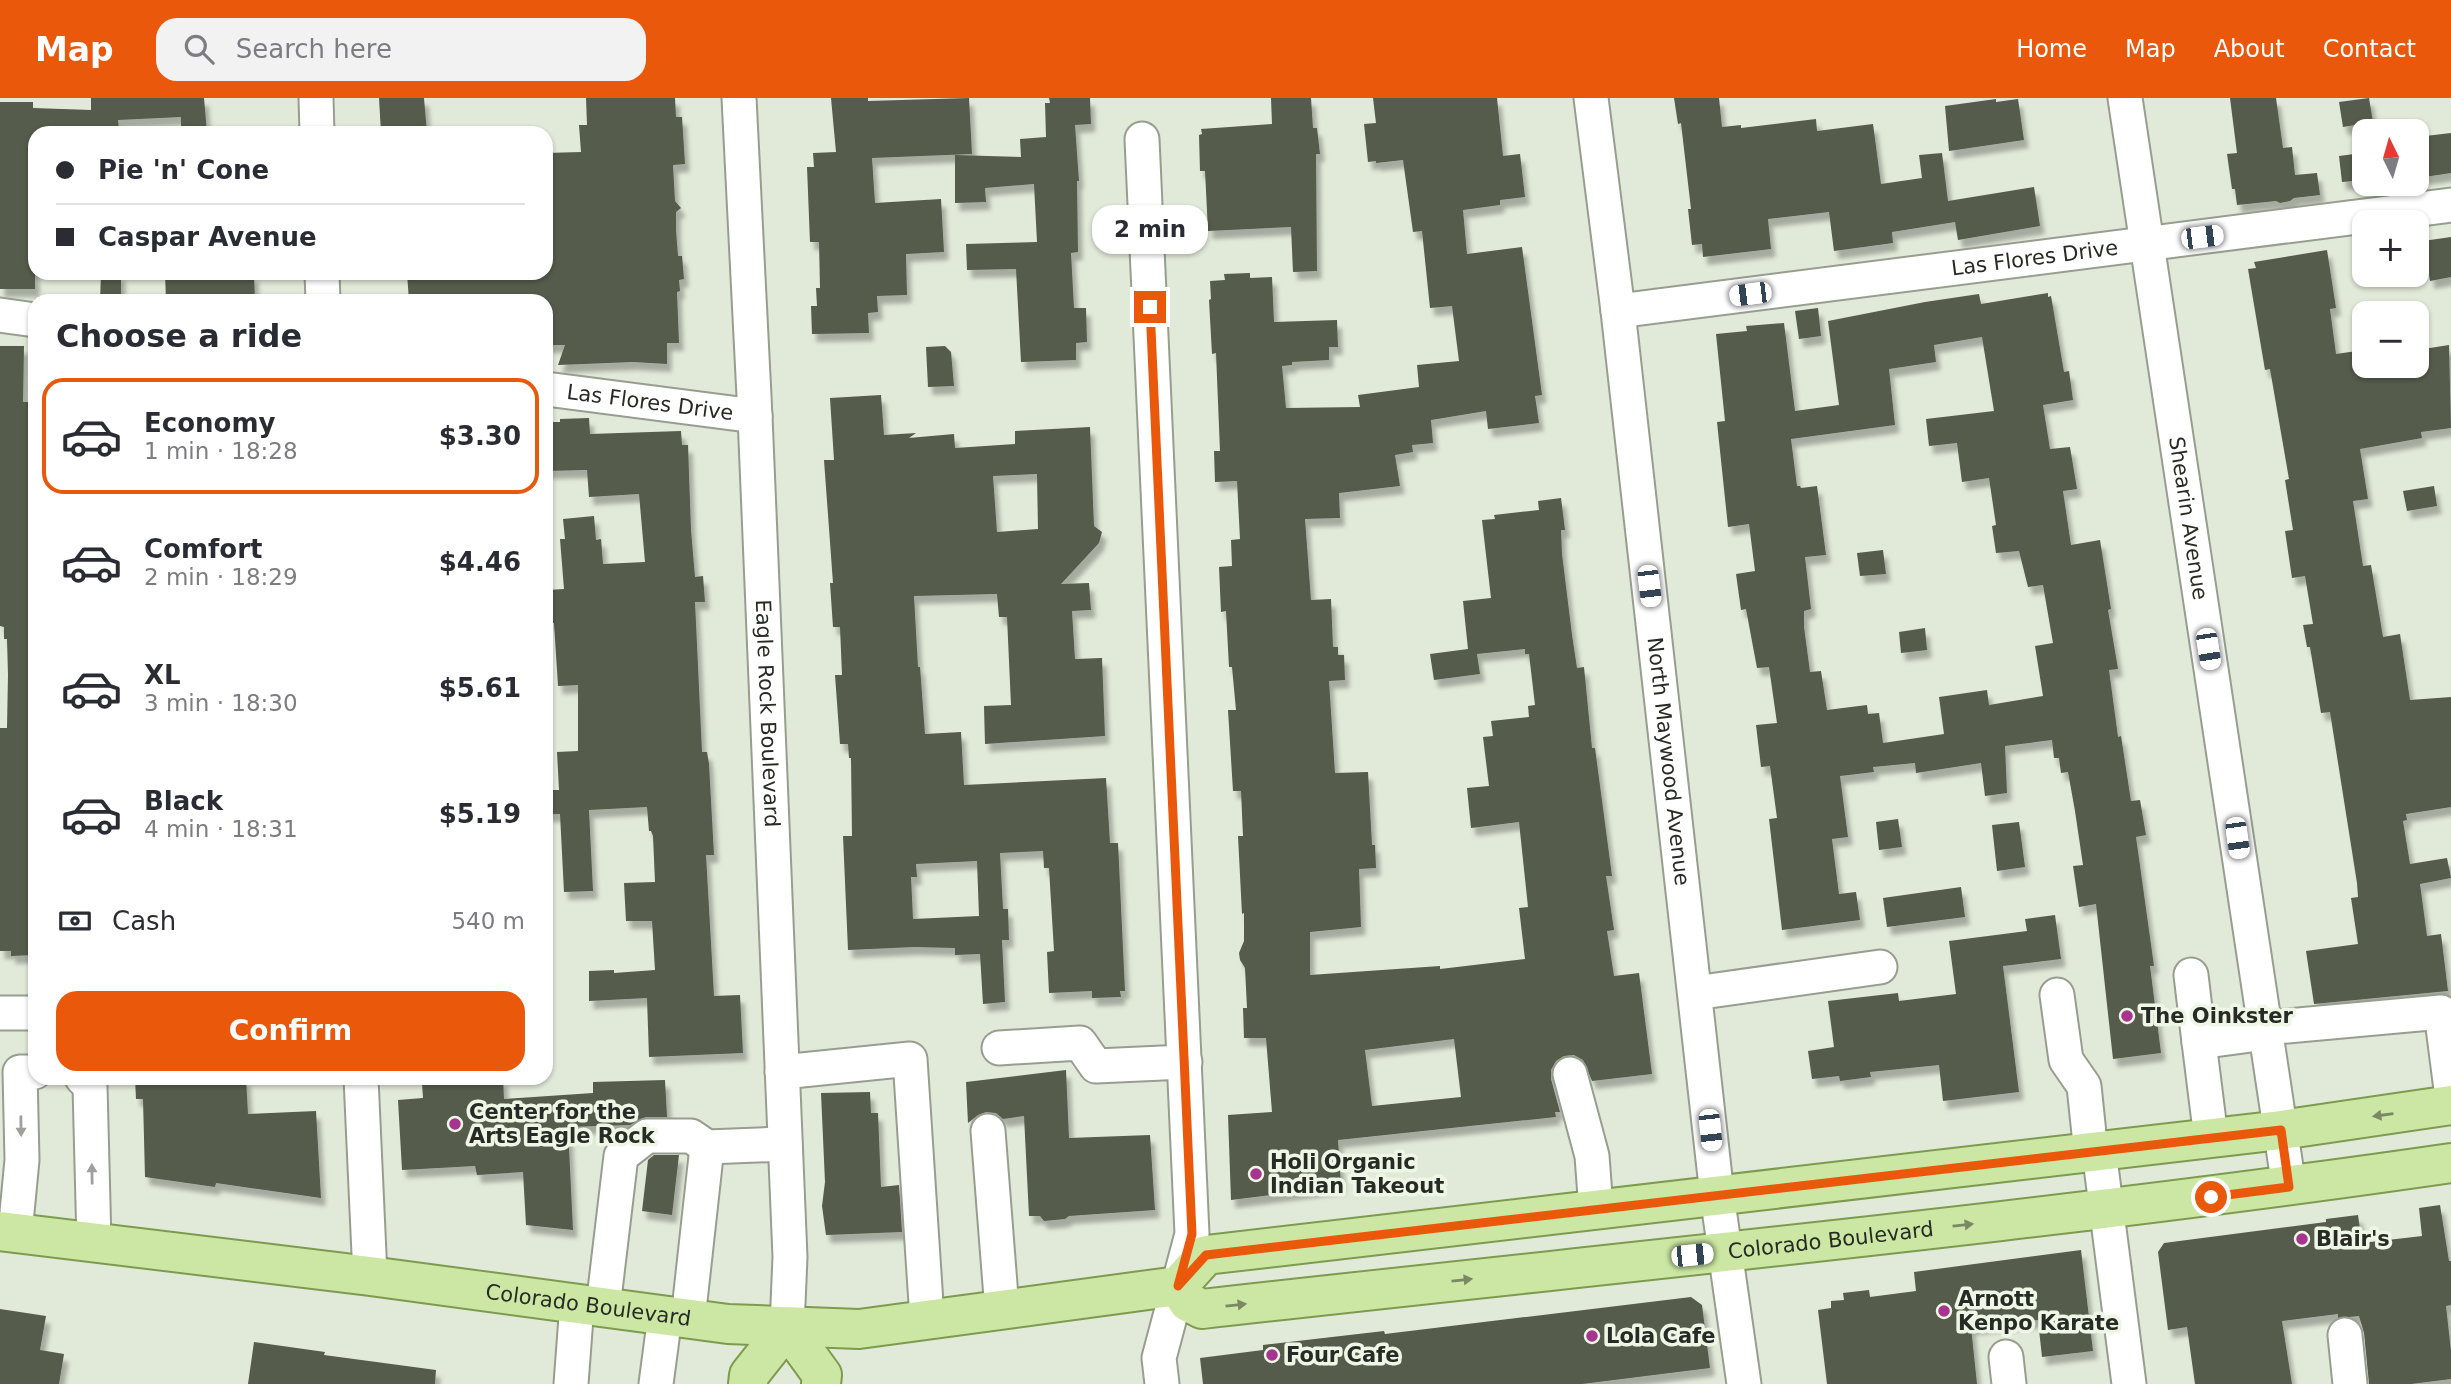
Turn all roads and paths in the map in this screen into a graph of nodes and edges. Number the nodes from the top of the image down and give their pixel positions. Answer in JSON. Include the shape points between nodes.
{"nodes":[{"id":1,"x":316,"y":98,"type":"edge"},
{"id":2,"x":739,"y":98,"type":"edge"},
{"id":3,"x":1591,"y":98,"type":"edge"},
{"id":4,"x":2125,"y":98,"type":"edge"},
{"id":5,"x":317,"y":126,"type":"edge"},
{"id":6,"x":1142,"y":139,"type":"dead end"},
{"id":7,"x":2451,"y":205,"type":"edge"},
{"id":8,"x":2146,"y":244,"type":"junction"},
{"id":9,"x":1618,"y":311,"type":"junction"},
{"id":10,"x":0,"y":315,"type":"edge"},
{"id":11,"x":28,"y":319,"type":"edge"},
{"id":12,"x":553,"y":390,"type":"edge"},
{"id":13,"x":755,"y":416,"type":"junction"},
{"id":14,"x":1880,"y":967,"type":"dead end"},
{"id":15,"x":2191,"y":975,"type":"dead end"},
{"id":16,"x":1695,"y":993,"type":"junction"},
{"id":17,"x":2057,"y":995,"type":"dead end"},
{"id":18,"x":0,"y":1013,"type":"edge"},
{"id":19,"x":28,"y":1013,"type":"edge"},
{"id":20,"x":2266,"y":1030,"type":"junction"},
{"id":21,"x":2199,"y":1042,"type":"junction"},
{"id":22,"x":999,"y":1048,"type":"dead end"},
{"id":23,"x":1185,"y":1062,"type":"junction"},
{"id":24,"x":18,"y":1066,"type":"edge"},
{"id":25,"x":782,"y":1072,"type":"junction"},
{"id":26,"x":1570,"y":1074,"type":"dead end"},
{"id":27,"x":89,"y":1085,"type":"edge"},
{"id":28,"x":361,"y":1085,"type":"edge"},
{"id":29,"x":2451,"y":1089,"type":"edge"},
{"id":30,"x":2451,"y":1105,"type":"edge"},
{"id":31,"x":2281,"y":1130,"type":"junction"},
{"id":32,"x":988,"y":1131,"type":"dead end"},
{"id":33,"x":2211,"y":1138,"type":"junction"},
{"id":34,"x":785,"y":1144,"type":"junction"},
{"id":35,"x":707,"y":1147,"type":"junction"},
{"id":36,"x":2095,"y":1152,"type":"junction"},
{"id":37,"x":2451,"y":1163,"type":"edge"},
{"id":38,"x":2289,"y":1187,"type":"junction"},
{"id":39,"x":1717,"y":1195,"type":"junction"},
{"id":40,"x":1596,"y":1209,"type":"junction"},
{"id":41,"x":2107,"y":1209,"type":"junction"},
{"id":42,"x":7,"y":1232,"type":"edge"},
{"id":43,"x":94,"y":1243,"type":"junction"},
{"id":44,"x":1725,"y":1252,"type":"junction"},
{"id":45,"x":370,"y":1276,"type":"junction"},
{"id":46,"x":1178,"y":1286,"type":"junction"},
{"id":47,"x":590,"y":1306,"type":"junction"},
{"id":48,"x":1002,"y":1310,"type":"junction"},
{"id":49,"x":676,"y":1317,"type":"junction"},
{"id":50,"x":928,"y":1319,"type":"junction"},
{"id":51,"x":787,"y":1327,"type":"junction"},
{"id":52,"x":2345,"y":1335,"type":"dead end"},
{"id":53,"x":571,"y":1384,"type":"edge"},
{"id":54,"x":656,"y":1384,"type":"edge"},
{"id":55,"x":748,"y":1384,"type":"edge"},
{"id":56,"x":821,"y":1384,"type":"edge"},
{"id":57,"x":1162,"y":1384,"type":"edge"},
{"id":58,"x":1744,"y":1384,"type":"edge"},
{"id":59,"x":2129,"y":1384,"type":"edge"},
{"id":60,"x":2350,"y":1384,"type":"edge"}],
"edges":[{"from":1,"to":5,"type":"street"},
{"from":2,"to":13,"type":"street","name":"Eagle Rock Boulevard"},
{"from":3,"to":9,"type":"street","name":"North Maywood Avenue"},
{"from":4,"to":8,"type":"street","name":"Shearin Avenue"},
{"from":6,"to":23,"type":"street"},
{"from":7,"to":8,"type":"street","name":"Las Flores Drive"},
{"from":8,"to":9,"type":"street","name":"Las Flores Drive"},
{"from":8,"to":20,"type":"street","name":"Shearin Avenue"},
{"from":9,"to":16,"type":"street","name":"North Maywood Avenue"},
{"from":10,"to":11,"type":"street"},
{"from":12,"to":13,"type":"street","name":"Las Flores Drive"},
{"from":13,"to":25,"type":"street","name":"Eagle Rock Boulevard"},
{"from":14,"to":16,"type":"street"},
{"from":15,"to":21,"type":"street"},
{"from":16,"to":39,"type":"street","name":"North Maywood Avenue"},
{"from":17,"to":36,"type":"street","via":[[2066,1060],[2084,1086]]},
{"from":18,"to":19,"type":"street"},
{"from":20,"to":21,"type":"street"},
{"from":20,"to":29,"type":"street","via":[[2441,1012]]},
{"from":20,"to":31,"type":"street","name":"Shearin Avenue"},
{"from":21,"to":33,"type":"street"},
{"from":22,"to":23,"type":"street","via":[[1080,1043],[1096,1066]]},
{"from":23,"to":46,"type":"street","via":[[1192,1234]]},
{"from":24,"to":42,"type":"street","one_way":true,"via":[[22,1160]]},
{"from":25,"to":34,"type":"street","name":"Eagle Rock Boulevard"},
{"from":25,"to":50,"type":"street","via":[[910,1059]]},
{"from":26,"to":40,"type":"street","via":[[1592,1156]]},
{"from":43,"to":27,"type":"street","one_way":true},
{"from":28,"to":45,"type":"street"},
{"from":30,"to":31,"type":"main road","one_way":true},
{"from":31,"to":33,"type":"main road"},
{"from":31,"to":38,"type":"street","name":"Shearin Avenue"},
{"from":32,"to":48,"type":"street"},
{"from":33,"to":36,"type":"main road"},
{"from":34,"to":35,"type":"street"},
{"from":34,"to":51,"type":"street","name":"Eagle Rock Boulevard","via":[[790,1257]]},
{"from":35,"to":47,"type":"street","via":[[691,1136],[647,1136],[621,1156]]},
{"from":35,"to":49,"type":"street"},
{"from":36,"to":39,"type":"main road"},
{"from":36,"to":41,"type":"street"},
{"from":37,"to":38,"type":"main road","name":"Colorado Boulevard"},
{"from":38,"to":41,"type":"main road","name":"Colorado Boulevard"},
{"from":39,"to":40,"type":"main road"},
{"from":39,"to":44,"type":"street","name":"North Maywood Avenue"},
{"from":40,"to":46,"type":"main road","via":[[1206,1255]]},
{"from":44,"to":41,"type":"main road","name":"Colorado Boulevard","one_way":true},
{"from":41,"to":59,"type":"street"},
{"from":42,"to":43,"type":"main road","name":"Colorado Boulevard"},
{"from":43,"to":45,"type":"main road","name":"Colorado Boulevard"},
{"from":46,"to":44,"type":"main road","name":"Colorado Boulevard","one_way":true,"via":[[1188,1302],[1202,1309]]},
{"from":44,"to":58,"type":"street","name":"North Maywood Avenue"},
{"from":45,"to":47,"type":"main road","name":"Colorado Boulevard"},
{"from":46,"to":48,"type":"main road","name":"Colorado Boulevard"},
{"from":46,"to":57,"type":"street","via":[[1159,1358]]},
{"from":47,"to":49,"type":"main road","name":"Colorado Boulevard"},
{"from":47,"to":53,"type":"street"},
{"from":48,"to":50,"type":"main road","name":"Colorado Boulevard"},
{"from":49,"to":51,"type":"main road","name":"Colorado Boulevard"},
{"from":49,"to":54,"type":"street"},
{"from":50,"to":51,"type":"main road","name":"Colorado Boulevard","via":[[859,1329]]},
{"from":51,"to":55,"type":"main road","via":[[749,1375]]},
{"from":51,"to":56,"type":"main road","via":[[822,1375]]},
{"from":52,"to":60,"type":"street"}]}
